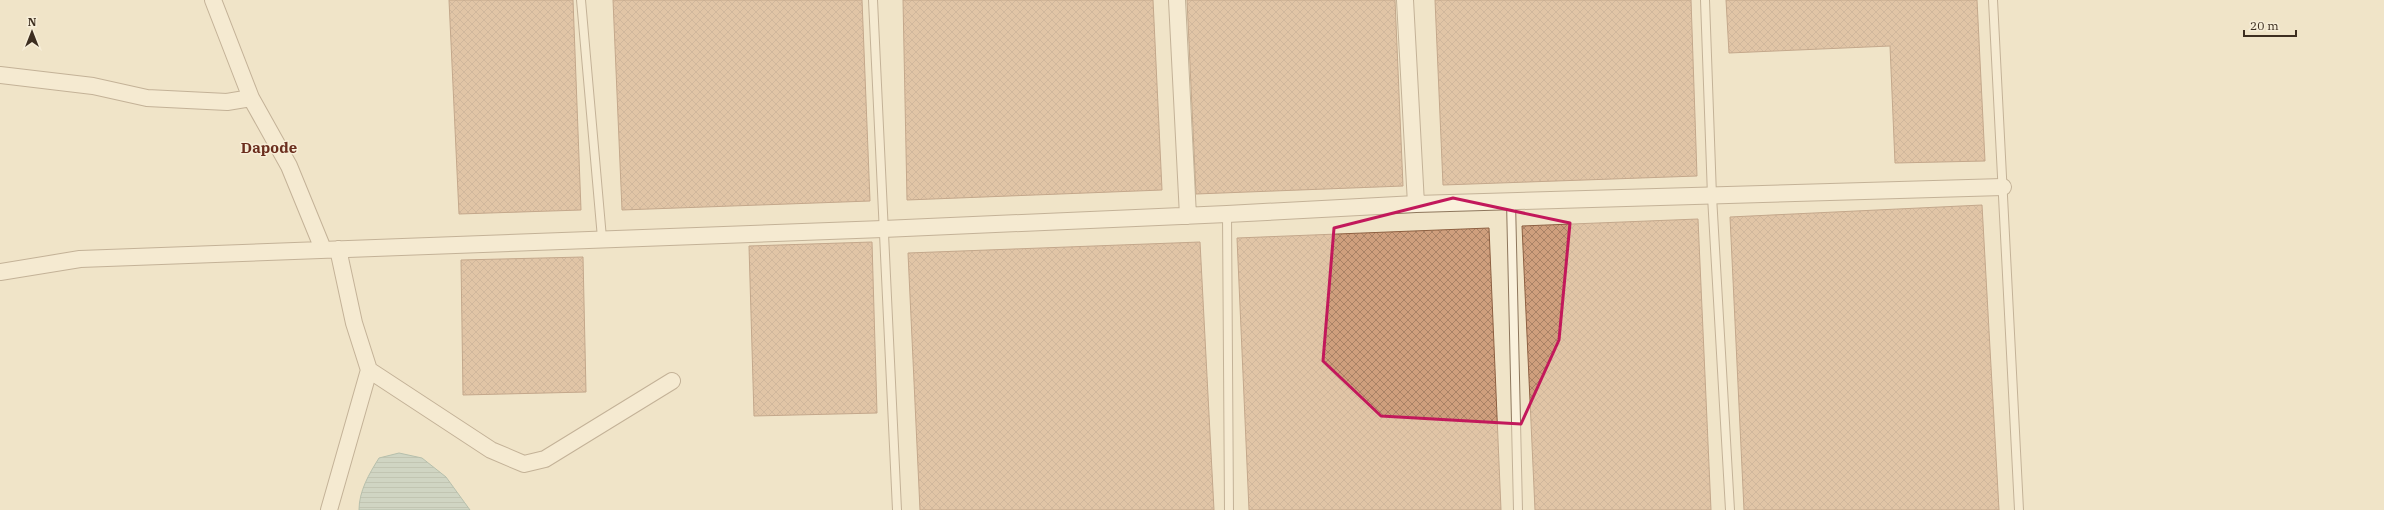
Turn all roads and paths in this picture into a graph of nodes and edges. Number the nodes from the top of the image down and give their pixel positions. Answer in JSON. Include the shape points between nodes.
{"nodes":[{"id":1,"x":214,"y":0,"type":"edge"},
{"id":2,"x":581,"y":0,"type":"edge"},
{"id":3,"x":873,"y":0,"type":"edge"},
{"id":4,"x":1177,"y":0,"type":"edge"},
{"id":5,"x":1405,"y":0,"type":"edge"},
{"id":6,"x":1705,"y":0,"type":"edge"},
{"id":7,"x":1993,"y":0,"type":"edge"},
{"id":8,"x":0,"y":75,"type":"edge"},
{"id":9,"x":251,"y":98,"type":"junction"},
{"id":10,"x":2003,"y":187,"type":"junction"},
{"id":11,"x":1712,"y":196,"type":"junction"},
{"id":12,"x":1511,"y":201,"type":"junction"},
{"id":13,"x":1416,"y":204,"type":"junction"},
{"id":14,"x":1227,"y":214,"type":"junction"},
{"id":15,"x":1188,"y":216,"type":"junction"},
{"id":16,"x":884,"y":229,"type":"junction"},
{"id":17,"x":602,"y":238,"type":"junction"},
{"id":18,"x":330,"y":249,"type":"junction"},
{"id":19,"x":0,"y":272,"type":"edge"},
{"id":20,"x":369,"y":370,"type":"junction"},
{"id":21,"x":672,"y":381,"type":"dead end"},
{"id":22,"x":329,"y":510,"type":"edge"},
{"id":23,"x":897,"y":510,"type":"edge"},
{"id":24,"x":1229,"y":510,"type":"edge"},
{"id":25,"x":1518,"y":510,"type":"edge"},
{"id":26,"x":1730,"y":510,"type":"edge"},
{"id":27,"x":2019,"y":510,"type":"edge"}],
"edges":[{"from":1,"to":9,"type":"street"},
{"from":2,"to":17,"type":"lane"},
{"from":3,"to":16,"type":"lane"},
{"from":4,"to":15,"type":"street"},
{"from":5,"to":13,"type":"street"},
{"from":6,"to":11,"type":"lane"},
{"from":7,"to":10,"type":"lane"},
{"from":8,"to":9,"type":"street","via":[[93,86],[147,98],[227,102]]},
{"from":9,"to":18,"type":"street","via":[[289,166]]},
{"from":10,"to":11,"type":"street"},
{"from":10,"to":27,"type":"lane"},
{"from":11,"to":12,"type":"street"},
{"from":11,"to":26,"type":"lane"},
{"from":12,"to":13,"type":"street"},
{"from":12,"to":25,"type":"lane"},
{"from":13,"to":14,"type":"street"},
{"from":14,"to":15,"type":"street"},
{"from":14,"to":24,"type":"lane"},
{"from":15,"to":16,"type":"street"},
{"from":16,"to":17,"type":"street"},
{"from":16,"to":23,"type":"lane"},
{"from":17,"to":18,"type":"street"},
{"from":18,"to":19,"type":"street","via":[[80,259]]},
{"from":18,"to":20,"type":"street"},
{"from":20,"to":21,"type":"street","via":[[491,450],[524,464],[545,460]]},
{"from":20,"to":22,"type":"street"}]}
